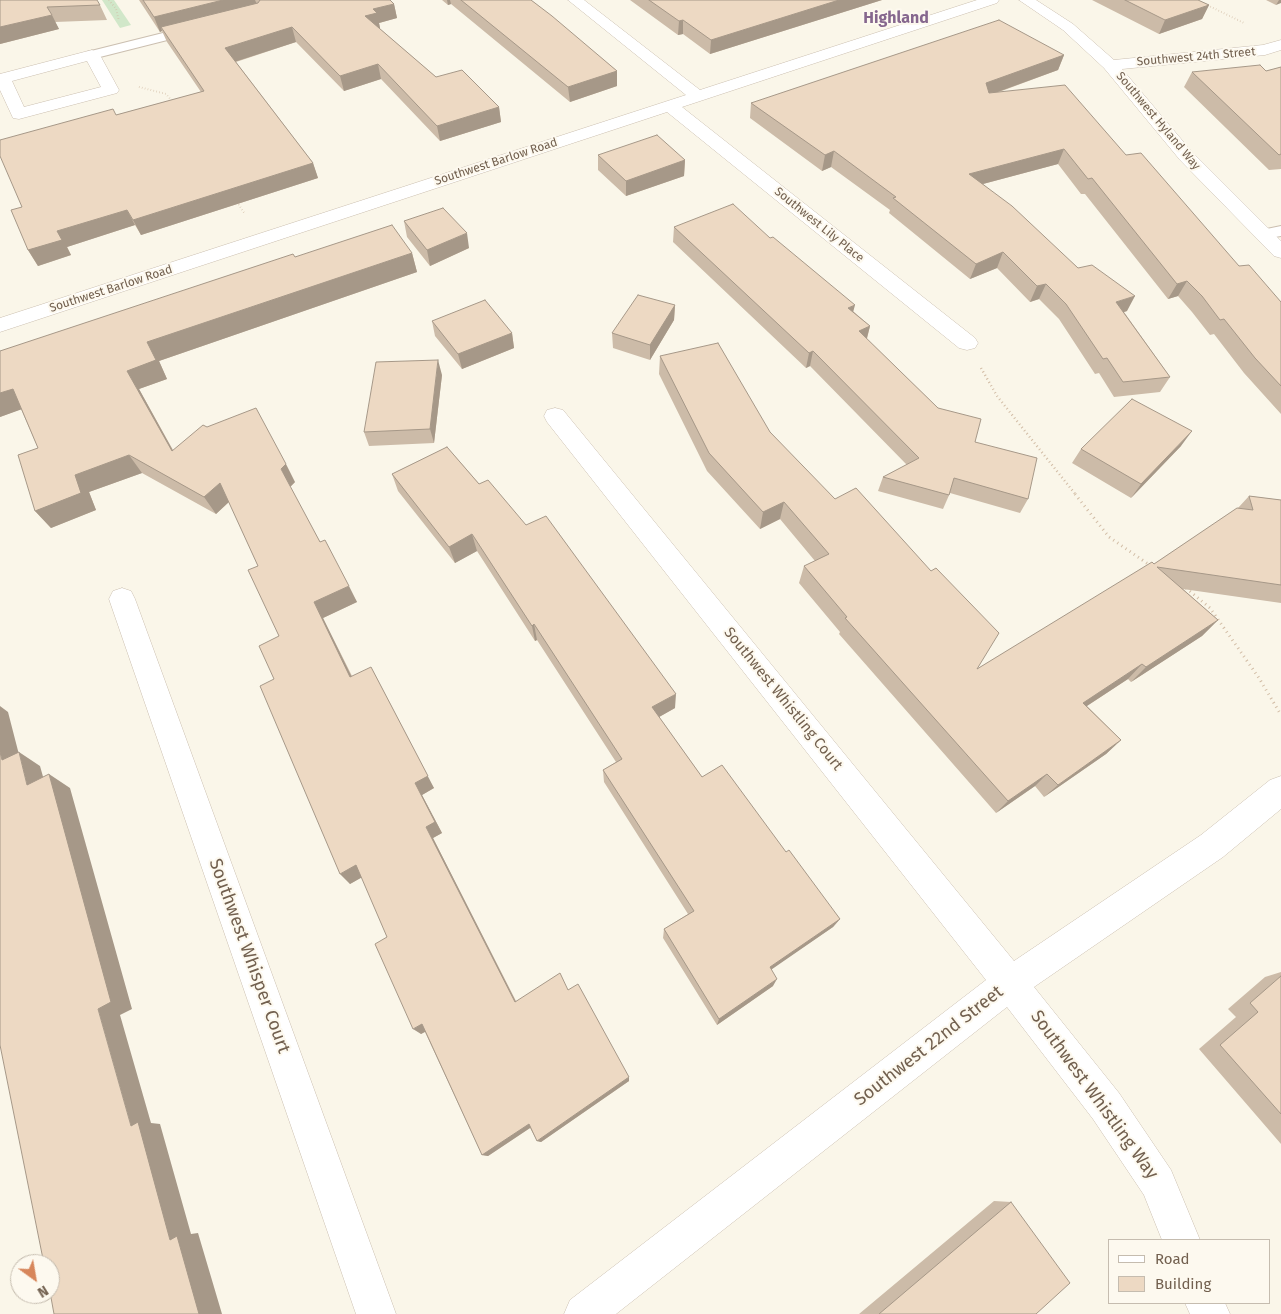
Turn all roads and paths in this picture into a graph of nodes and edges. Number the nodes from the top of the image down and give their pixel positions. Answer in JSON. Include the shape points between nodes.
{"nodes":[{"id":1,"x":575,"y":0,"type":"edge"},
{"id":2,"x":992,"y":0,"type":"edge"},
{"id":3,"x":1026,"y":0,"type":"edge"},
{"id":4,"x":1204,"y":4,"type":"edge"},
{"id":5,"x":1247,"y":24,"type":"dead end"},
{"id":6,"x":212,"y":25,"type":"edge"},
{"id":7,"x":1281,"y":45,"type":"edge"},
{"id":8,"x":92,"y":55,"type":"junction"},
{"id":9,"x":1110,"y":65,"type":"junction"},
{"id":10,"x":143,"y":90,"type":"dead end"},
{"id":11,"x":699,"y":97,"type":"junction"},
{"id":12,"x":6,"y":99,"type":"edge"},
{"id":13,"x":175,"y":104,"type":"edge"},
{"id":14,"x":670,"y":106,"type":"junction"},
{"id":15,"x":234,"y":197,"type":"edge"},
{"id":16,"x":1281,"y":231,"type":"edge"},
{"id":17,"x":1263,"y":234,"type":"junction"},
{"id":18,"x":261,"y":240,"type":"junction"},
{"id":19,"x":1281,"y":252,"type":"edge"},
{"id":20,"x":0,"y":325,"type":"edge"},
{"id":21,"x":968,"y":343,"type":"joint"},
{"id":22,"x":555,"y":416,"type":"dead end"},
{"id":23,"x":1152,"y":567,"type":"edge"},
{"id":24,"x":1183,"y":586,"type":"edge"},
{"id":25,"x":122,"y":598,"type":"dead end"},
{"id":26,"x":1281,"y":715,"type":"edge"},
{"id":27,"x":1281,"y":790,"type":"edge"},
{"id":28,"x":1010,"y":983,"type":"junction"},
{"id":29,"x":1181,"y":1239,"type":"edge"},
{"id":30,"x":376,"y":1314,"type":"edge"},
{"id":31,"x":584,"y":1314,"type":"edge"}],
"edges":[{"from":1,"to":11,"type":"street"},
{"from":2,"to":11,"type":"street","name":"Southwest Barlow Road"},
{"from":3,"to":9,"type":"street","name":"Southwest Hyland Way","via":[[1068,27]]},
{"from":4,"to":5,"type":"path"},
{"from":6,"to":8,"type":"lane"},
{"from":7,"to":9,"type":"street","name":"Southwest 24th Street","via":[[1265,50]]},
{"from":8,"to":12,"type":"street","via":[[3,78]]},
{"from":8,"to":12,"type":"street","via":[[111,90],[19,114]]},
{"from":9,"to":17,"type":"street","name":"Southwest Hyland Way","via":[[1186,156]]},
{"from":10,"to":13,"type":"path","via":[[166,94]]},
{"from":11,"to":14,"type":"street","name":"Southwest Barlow Road"},
{"from":14,"to":18,"type":"street","name":"Southwest Barlow Road"},
{"from":14,"to":21,"type":"street","name":"Southwest Lily Place"},
{"from":15,"to":18,"type":"path"},
{"from":16,"to":17,"type":"lane"},
{"from":17,"to":19,"type":"street","name":"Southwest Hyland Way"},
{"from":18,"to":20,"type":"street","name":"Southwest Barlow Road"},
{"from":21,"to":23,"type":"path","via":[[997,396],[1109,537]]},
{"from":22,"to":28,"type":"street","name":"Southwest Whistling Court"},
{"from":24,"to":26,"type":"path","via":[[1210,608]]},
{"from":25,"to":30,"type":"street","name":"Southwest Whisper Court"},
{"from":27,"to":28,"type":"street","name":"Southwest 22nd Street","via":[[1212,846]]},
{"from":28,"to":29,"type":"street","name":"Southwest Whistling Way","via":[[1106,1106],[1158,1183]]},
{"from":28,"to":31,"type":"street","name":"Southwest 22nd Street"}]}
